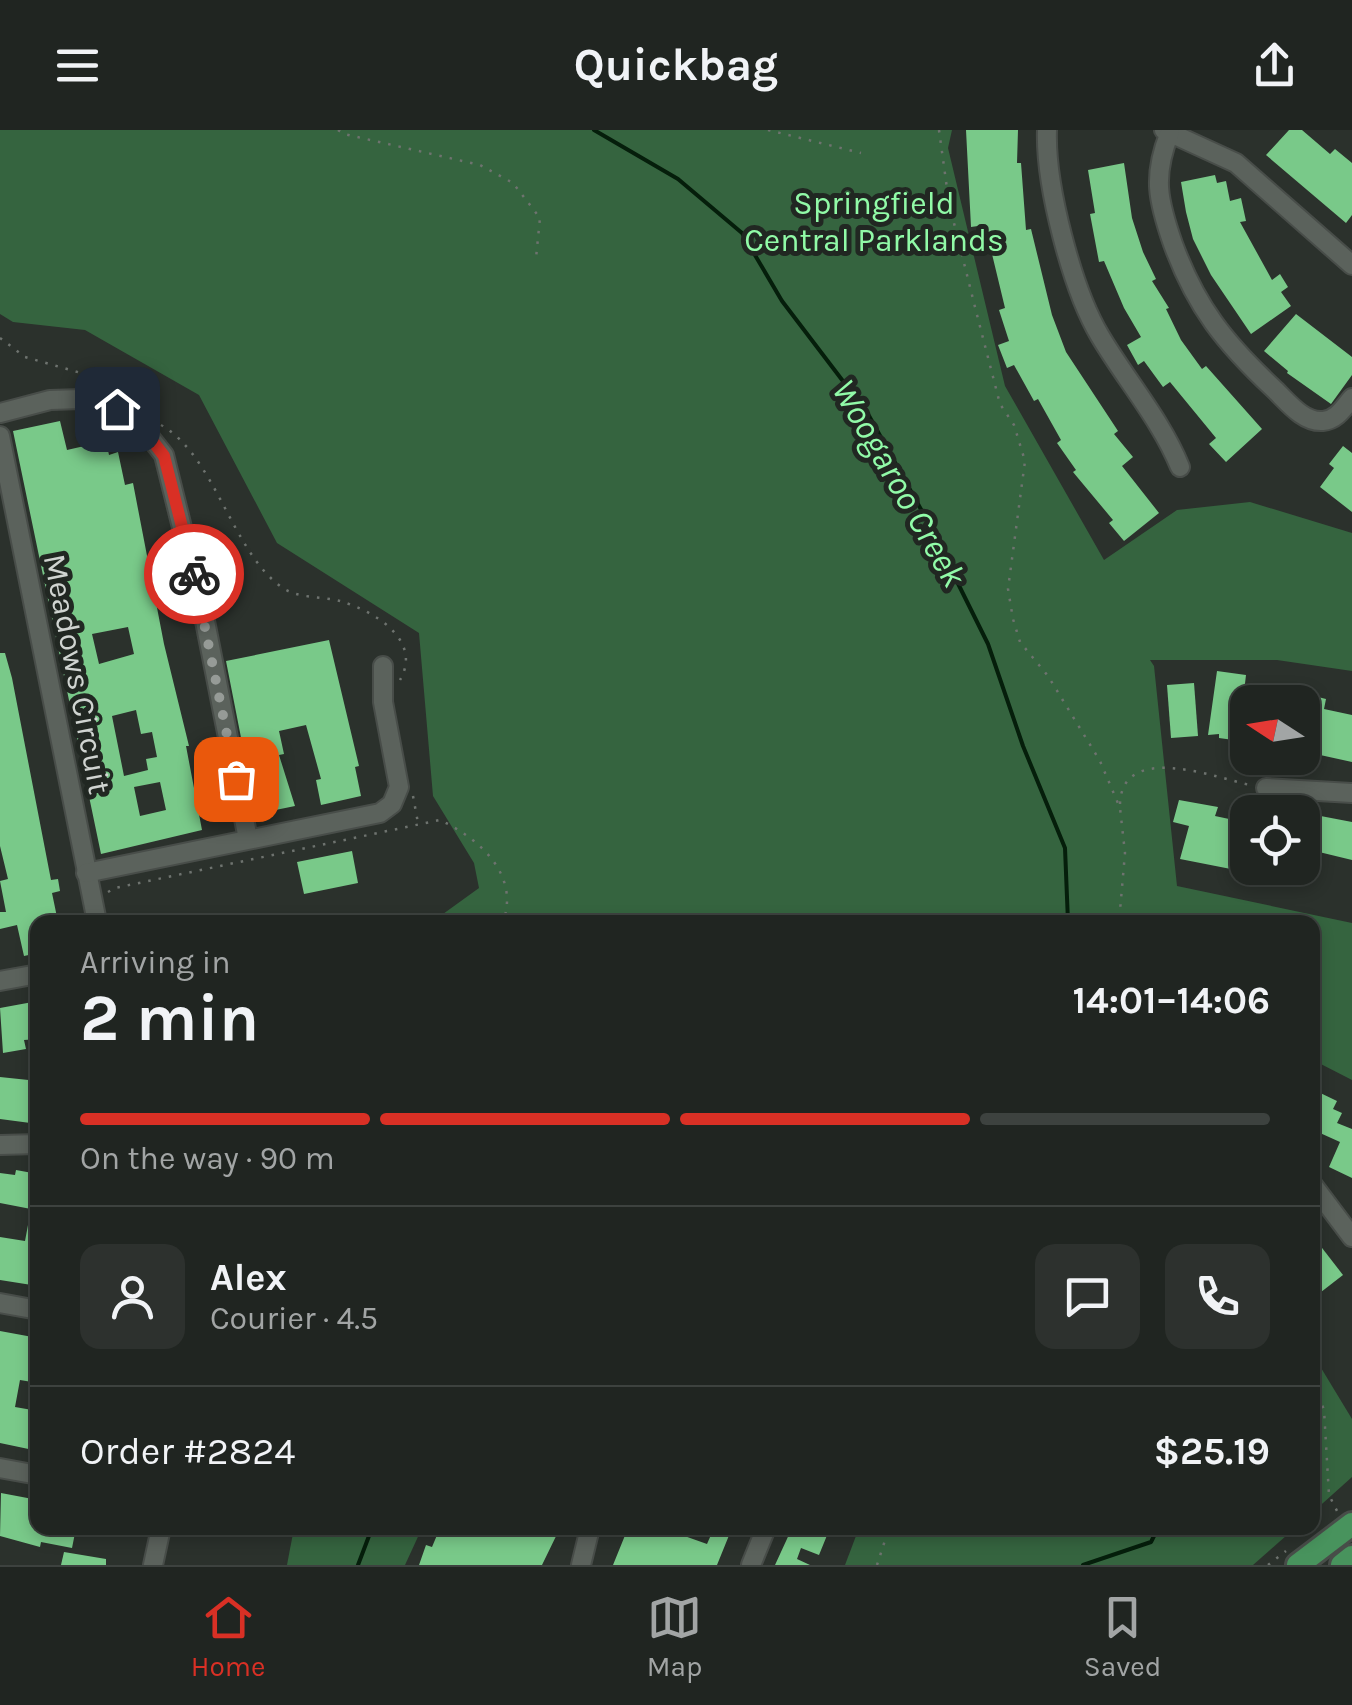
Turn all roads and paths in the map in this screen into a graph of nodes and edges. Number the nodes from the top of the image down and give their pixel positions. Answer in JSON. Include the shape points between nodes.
{"nodes":[{"id":1,"x":338,"y":130,"type":"edge"},
{"id":2,"x":768,"y":130,"type":"edge"},
{"id":3,"x":938,"y":130,"type":"edge"},
{"id":4,"x":1047,"y":130,"type":"edge"},
{"id":5,"x":1167,"y":131,"type":"edge"},
{"id":6,"x":861,"y":153,"type":"dead end"},
{"id":7,"x":536,"y":258,"type":"dead end"},
{"id":8,"x":1352,"y":265,"type":"edge"},
{"id":9,"x":0,"y":338,"type":"edge"},
{"id":10,"x":110,"y":396,"type":"dead end"},
{"id":11,"x":1352,"y":398,"type":"edge"},
{"id":12,"x":0,"y":412,"type":"edge"},
{"id":13,"x":149,"y":421,"type":"dead end"},
{"id":14,"x":0,"y":436,"type":"edge"},
{"id":15,"x":1180,"y":467,"type":"dead end"},
{"id":16,"x":383,"y":666,"type":"dead end"},
{"id":17,"x":397,"y":689,"type":"dead end"},
{"id":18,"x":412,"y":787,"type":"dead end"},
{"id":19,"x":1266,"y":788,"type":"joint"},
{"id":20,"x":1352,"y":793,"type":"edge"},
{"id":21,"x":1120,"y":808,"type":"junction"},
{"id":22,"x":418,"y":822,"type":"junction"},
{"id":23,"x":248,"y":839,"type":"junction"},
{"id":24,"x":86,"y":872,"type":"junction"},
{"id":25,"x":105,"y":901,"type":"dead end"},
{"id":26,"x":95,"y":915,"type":"edge"},
{"id":27,"x":504,"y":915,"type":"edge"},
{"id":28,"x":1120,"y":915,"type":"edge"},
{"id":29,"x":30,"y":975,"type":"edge"},
{"id":30,"x":0,"y":981,"type":"edge"},
{"id":31,"x":30,"y":1144,"type":"edge"},
{"id":32,"x":0,"y":1145,"type":"edge"},
{"id":33,"x":1320,"y":1195,"type":"edge"},
{"id":34,"x":1352,"y":1237,"type":"edge"},
{"id":35,"x":0,"y":1303,"type":"edge"},
{"id":36,"x":30,"y":1309,"type":"edge"},
{"id":37,"x":1320,"y":1399,"type":"edge"},
{"id":38,"x":0,"y":1468,"type":"edge"},
{"id":39,"x":30,"y":1474,"type":"edge"},
{"id":40,"x":1345,"y":1518,"type":"edge"},
{"id":41,"x":159,"y":1535,"type":"edge"},
{"id":42,"x":588,"y":1535,"type":"edge"},
{"id":43,"x":763,"y":1535,"type":"edge"},
{"id":44,"x":886,"y":1535,"type":"edge"},
{"id":45,"x":1352,"y":1558,"type":"edge"},
{"id":46,"x":153,"y":1565,"type":"edge"},
{"id":47,"x":581,"y":1565,"type":"edge"},
{"id":48,"x":751,"y":1565,"type":"edge"},
{"id":49,"x":877,"y":1565,"type":"edge"},
{"id":50,"x":1298,"y":1565,"type":"edge"},
{"id":51,"x":1342,"y":1565,"type":"edge"}],
"edges":[{"from":1,"to":7,"type":"path","via":[[480,165],[513,182],[540,218]]},
{"from":2,"to":6,"type":"path"},
{"from":3,"to":21,"type":"path","via":[[949,203],[1000,404],[1025,461],[1008,589],[1013,620],[1020,642],[1100,761]]},
{"from":4,"to":15,"type":"street","via":[[1068,264],[1097,331]]},
{"from":5,"to":8,"type":"street","via":[[1236,163]]},
{"from":5,"to":11,"type":"street","via":[[1157,178],[1160,208],[1205,314],[1303,416],[1332,418]]},
{"from":9,"to":10,"type":"path","via":[[36,362],[81,373]]},
{"from":12,"to":23,"type":"street","via":[[82,399],[117,409],[164,456]]},
{"from":13,"to":17,"type":"path","via":[[186,445],[278,584],[342,602],[400,638],[408,664]]},
{"from":14,"to":24,"type":"street","name":"Meadows Circuit"},
{"from":16,"to":23,"type":"street","via":[[399,787],[392,804],[380,813]]},
{"from":18,"to":22,"type":"path"},
{"from":19,"to":20,"type":"street"},
{"from":19,"to":21,"type":"path","via":[[1166,767],[1130,779]]},
{"from":21,"to":28,"type":"path","via":[[1125,853]]},
{"from":22,"to":25,"type":"path","via":[[114,888]]},
{"from":22,"to":27,"type":"path","via":[[440,820],[494,860],[508,895]]},
{"from":23,"to":24,"type":"street"},
{"from":24,"to":26,"type":"street","name":"Meadows Circuit"},
{"from":29,"to":30,"type":"street"},
{"from":31,"to":32,"type":"street"},
{"from":33,"to":34,"type":"street"},
{"from":35,"to":36,"type":"street"},
{"from":37,"to":40,"type":"path","via":[[1329,1495]]},
{"from":38,"to":39,"type":"street"},
{"from":40,"to":50,"type":"main road"},
{"from":41,"to":46,"type":"street"},
{"from":42,"to":47,"type":"street"},
{"from":43,"to":48,"type":"street"},
{"from":44,"to":49,"type":"path"},
{"from":45,"to":51,"type":"main road"}]}
